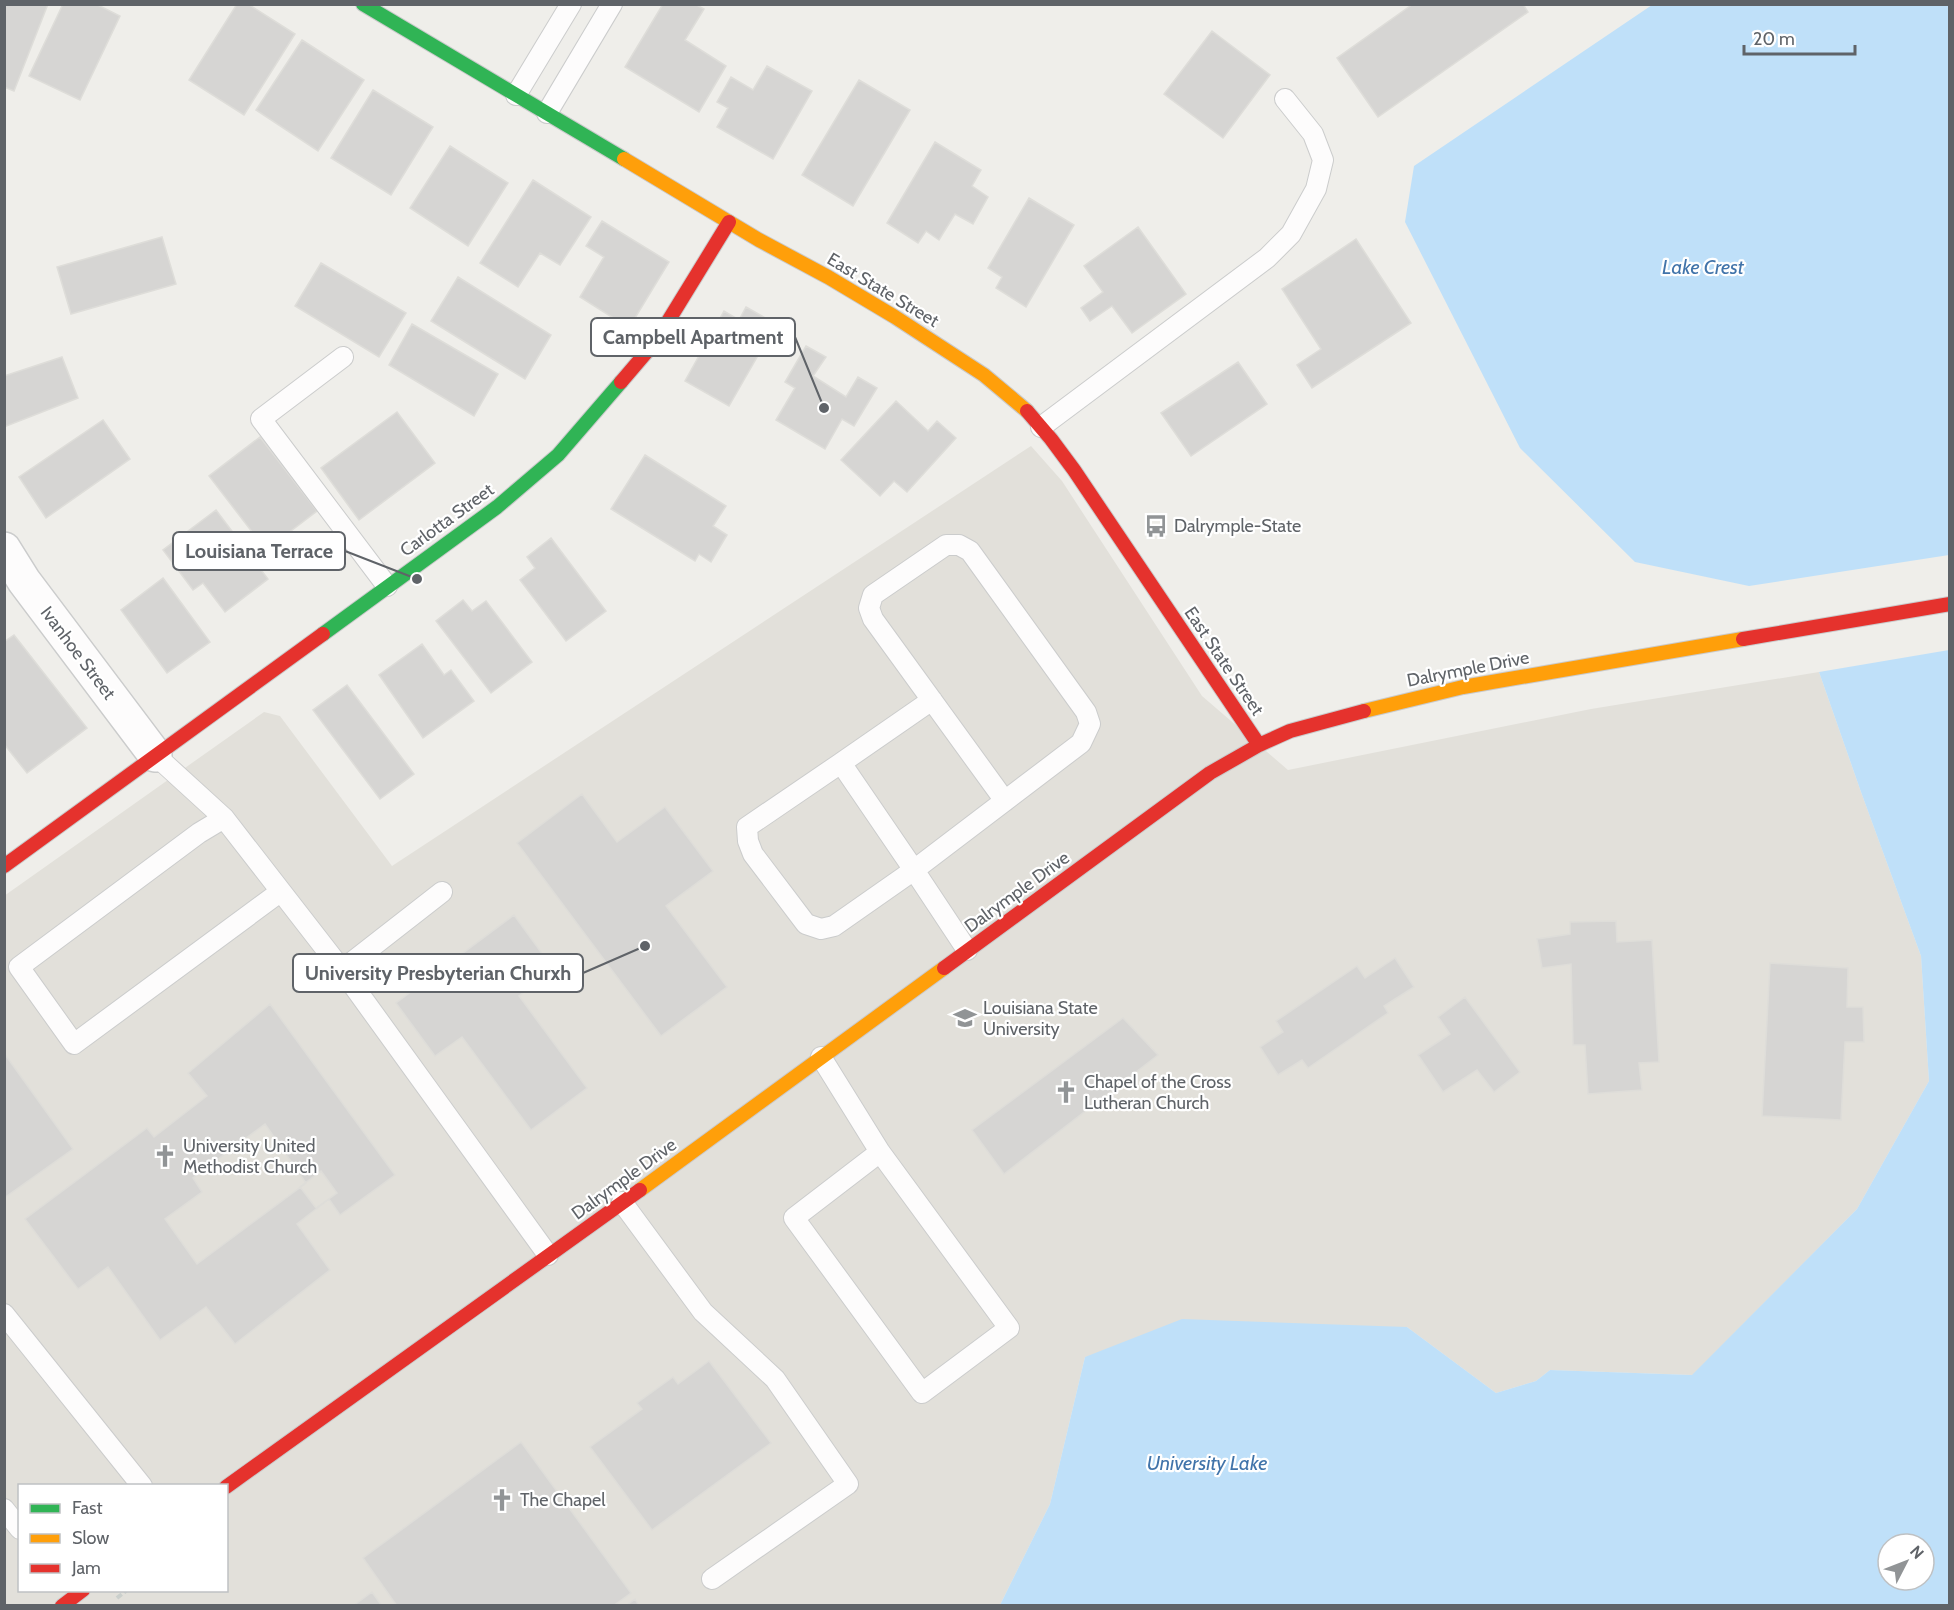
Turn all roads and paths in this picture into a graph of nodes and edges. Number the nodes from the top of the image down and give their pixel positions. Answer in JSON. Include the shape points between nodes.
{"nodes":[{"id":1,"x":363,"y":4,"type":"edge"},
{"id":2,"x":571,"y":4,"type":"edge"},
{"id":3,"x":612,"y":4,"type":"edge"},
{"id":4,"x":516,"y":95,"type":"junction"},
{"id":5,"x":1285,"y":99,"type":"dead end"},
{"id":6,"x":547,"y":113,"type":"junction"},
{"id":7,"x":729,"y":222,"type":"junction"},
{"id":8,"x":343,"y":357,"type":"dead end"},
{"id":9,"x":1041,"y":427,"type":"junction"},
{"id":10,"x":4,"y":549,"type":"edge"},
{"id":11,"x":387,"y":586,"type":"junction"},
{"id":12,"x":1950,"y":604,"type":"edge"},
{"id":13,"x":932,"y":700,"type":"junction"},
{"id":14,"x":1259,"y":745,"type":"junction"},
{"id":15,"x":155,"y":755,"type":"junction"},
{"id":16,"x":841,"y":763,"type":"junction"},
{"id":17,"x":1005,"y":801,"type":"junction"},
{"id":18,"x":224,"y":818,"type":"junction"},
{"id":19,"x":4,"y":866,"type":"edge"},
{"id":20,"x":914,"y":870,"type":"junction"},
{"id":21,"x":280,"y":892,"type":"junction"},
{"id":22,"x":442,"y":892,"type":"dead end"},
{"id":23,"x":967,"y":950,"type":"junction"},
{"id":24,"x":342,"y":970,"type":"junction"},
{"id":25,"x":821,"y":1057,"type":"junction"},
{"id":26,"x":880,"y":1152,"type":"junction"},
{"id":27,"x":622,"y":1202,"type":"junction"},
{"id":28,"x":548,"y":1255,"type":"junction"},
{"id":29,"x":4,"y":1314,"type":"edge"},
{"id":30,"x":141,"y":1484,"type":"edge"},
{"id":31,"x":228,"y":1486,"type":"edge"},
{"id":32,"x":4,"y":1509,"type":"edge"},
{"id":33,"x":18,"y":1526,"type":"edge"},
{"id":34,"x":712,"y":1580,"type":"dead end"}],
"edges":[{"from":1,"to":4,"type":"street","name":"East State Street"},
{"from":2,"to":4,"type":"lane"},
{"from":3,"to":6,"type":"lane"},
{"from":4,"to":6,"type":"street","name":"East State Street"},
{"from":5,"to":9,"type":"lane","via":[[1313,134],[1323,160],[1316,189],[1291,234],[1267,258]]},
{"from":6,"to":7,"type":"street","name":"East State Street"},
{"from":7,"to":9,"type":"street","name":"East State Street","via":[[907,324],[980,372]]},
{"from":7,"to":11,"type":"street","name":"Carlotta Street","via":[[656,341],[558,455],[497,507]]},
{"from":8,"to":11,"type":"lane","via":[[261,419]]},
{"from":9,"to":14,"type":"street","name":"East State Street"},
{"from":10,"to":15,"type":"street","name":"Ivanhoe Street"},
{"from":11,"to":15,"type":"street","name":"Carlotta Street"},
{"from":12,"to":14,"type":"street","name":"Dalrymple Drive","via":[[1462,687],[1290,731]]},
{"from":13,"to":16,"type":"lane"},
{"from":13,"to":17,"type":"lane"},
{"from":13,"to":17,"type":"lane","via":[[869,608],[873,595],[946,545],[959,545],[970,551],[1086,712],[1090,724],[1081,743]]},
{"from":14,"to":23,"type":"street","name":"Dalrymple Drive","via":[[1210,773]]},
{"from":15,"to":18,"type":"lane"},
{"from":15,"to":19,"type":"street","name":"Carlotta Street"},
{"from":16,"to":20,"type":"lane"},
{"from":16,"to":20,"type":"lane","via":[[747,827],[753,854],[806,924],[821,929],[834,926]]},
{"from":17,"to":20,"type":"lane"},
{"from":18,"to":21,"type":"lane"},
{"from":18,"to":21,"type":"lane","via":[[19,967],[74,1044]]},
{"from":20,"to":23,"type":"lane"},
{"from":21,"to":24,"type":"lane"},
{"from":22,"to":24,"type":"lane"},
{"from":23,"to":25,"type":"street","name":"Dalrymple Drive"},
{"from":24,"to":28,"type":"lane"},
{"from":25,"to":26,"type":"lane"},
{"from":25,"to":27,"type":"street","name":"Dalrymple Drive"},
{"from":26,"to":26,"type":"lane","via":[[1009,1328],[922,1393],[794,1218]]},
{"from":27,"to":28,"type":"street","name":"Dalrymple Drive"},
{"from":27,"to":34,"type":"lane","via":[[703,1312],[775,1379],[849,1484]]},
{"from":28,"to":31,"type":"street","name":"Dalrymple Drive"},
{"from":29,"to":30,"type":"lane"},
{"from":32,"to":33,"type":"lane"}]}
